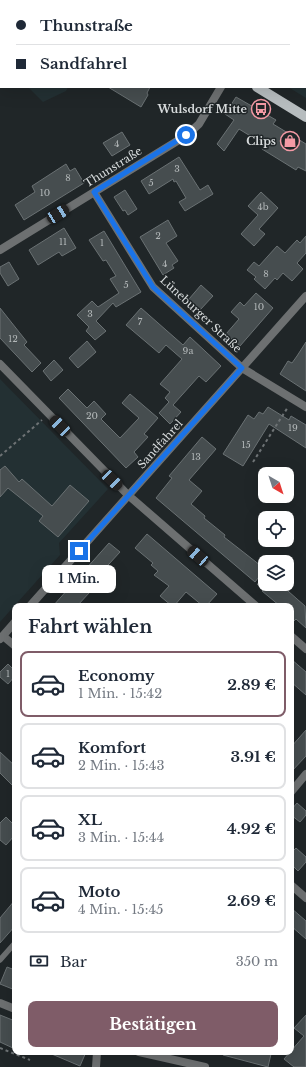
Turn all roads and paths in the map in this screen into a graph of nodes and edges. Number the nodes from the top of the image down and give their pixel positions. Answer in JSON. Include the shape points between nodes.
{"nodes":[{"id":1,"x":220,"y":88,"type":"edge"},
{"id":2,"x":259,"y":88,"type":"edge"},
{"id":3,"x":306,"y":117,"type":"edge"},
{"id":4,"x":94,"y":192,"type":"junction"},
{"id":5,"x":0,"y":250,"type":"edge"},
{"id":6,"x":306,"y":296,"type":"edge"},
{"id":7,"x":0,"y":364,"type":"edge"},
{"id":8,"x":242,"y":368,"type":"junction"},
{"id":9,"x":293,"y":399,"type":"junction"},
{"id":10,"x":306,"y":407,"type":"edge"},
{"id":11,"x":49,"y":415,"type":"junction"},
{"id":12,"x":0,"y":456,"type":"edge"},
{"id":13,"x":253,"y":462,"type":"dead end"},
{"id":14,"x":128,"y":495,"type":"junction"},
{"id":15,"x":33,"y":603,"type":"edge"},
{"id":16,"x":253,"y":603,"type":"edge"},
{"id":17,"x":12,"y":625,"type":"edge"},
{"id":18,"x":1,"y":638,"type":"edge"},
{"id":19,"x":294,"y":639,"type":"edge"},
{"id":20,"x":12,"y":644,"type":"edge"},
{"id":21,"x":306,"y":649,"type":"edge"},
{"id":22,"x":306,"y":774,"type":"edge"},
{"id":23,"x":294,"y":788,"type":"edge"},
{"id":24,"x":294,"y":888,"type":"edge"},
{"id":25,"x":306,"y":898,"type":"edge"},
{"id":26,"x":12,"y":946,"type":"edge"},
{"id":27,"x":0,"y":960,"type":"edge"},
{"id":28,"x":0,"y":1003,"type":"edge"},
{"id":29,"x":12,"y":1008,"type":"edge"},
{"id":30,"x":0,"y":1048,"type":"edge"},
{"id":31,"x":12,"y":1053,"type":"edge"},
{"id":32,"x":18,"y":1055,"type":"edge"},
{"id":33,"x":97,"y":1055,"type":"edge"},
{"id":34,"x":152,"y":1055,"type":"edge"},
{"id":35,"x":30,"y":1060,"type":"dead end"},
{"id":36,"x":96,"y":1067,"type":"edge"},
{"id":37,"x":204,"y":1067,"type":"edge"}],
"edges":[{"from":1,"to":4,"type":"street","name":"Thunstraße","via":[[199,124],[186,135]]},
{"from":2,"to":3,"type":"main road"},
{"from":4,"to":5,"type":"street","name":"Thunstraße"},
{"from":4,"to":8,"type":"street","name":"Lüneburger Straße","via":[[153,287]]},
{"from":6,"to":8,"type":"street","name":"Sandfahrel"},
{"from":7,"to":11,"type":"street"},
{"from":8,"to":9,"type":"street","name":"Lüneburger Straße"},
{"from":8,"to":14,"type":"street","name":"Sandfahrel"},
{"from":9,"to":10,"type":"street","name":"Lüneburger Straße"},
{"from":9,"to":13,"type":"path"},
{"from":11,"to":12,"type":"path"},
{"from":11,"to":14,"type":"street"},
{"from":14,"to":15,"type":"street","name":"Sandfahrel"},
{"from":14,"to":16,"type":"street"},
{"from":17,"to":18,"type":"street"},
{"from":18,"to":20,"type":"street"},
{"from":19,"to":21,"type":"street"},
{"from":22,"to":23,"type":"street"},
{"from":24,"to":25,"type":"street"},
{"from":26,"to":27,"type":"lane"},
{"from":28,"to":29,"type":"street"},
{"from":30,"to":31,"type":"path"},
{"from":32,"to":35,"type":"path"},
{"from":33,"to":36,"type":"street"},
{"from":34,"to":37,"type":"street"}]}
